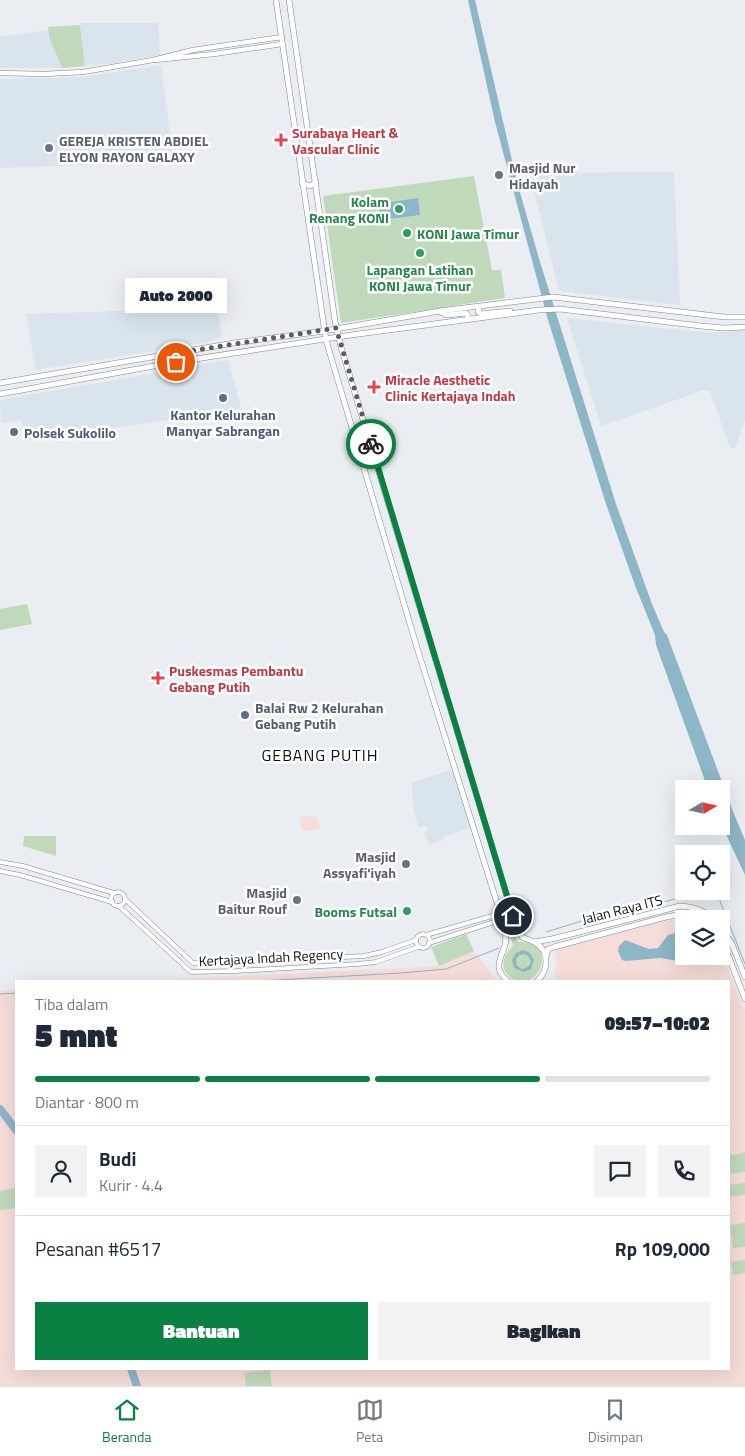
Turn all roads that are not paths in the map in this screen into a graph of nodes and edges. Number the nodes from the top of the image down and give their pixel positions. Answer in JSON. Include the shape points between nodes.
{"nodes":[{"id":1,"x":276,"y":0,"type":"edge"},
{"id":2,"x":289,"y":0,"type":"edge"},
{"id":3,"x":282,"y":37,"type":"junction"},
{"id":4,"x":265,"y":39,"type":"junction"},
{"id":5,"x":282,"y":44,"type":"junction"},
{"id":6,"x":266,"y":46,"type":"junction"},
{"id":7,"x":183,"y":55,"type":"junction"},
{"id":8,"x":0,"y":73,"type":"edge"},
{"id":9,"x":316,"y":182,"type":"junction"},
{"id":10,"x":302,"y":184,"type":"junction"},
{"id":11,"x":318,"y":197,"type":"junction"},
{"id":12,"x":305,"y":200,"type":"junction"},
{"id":13,"x":479,"y":307,"type":"junction"},
{"id":14,"x":440,"y":311,"type":"junction"},
{"id":15,"x":515,"y":313,"type":"junction"},
{"id":16,"x":745,"y":317,"type":"edge"},
{"id":17,"x":468,"y":320,"type":"junction"},
{"id":18,"x":745,"y":327,"type":"edge"},
{"id":19,"x":336,"y":328,"type":"junction"},
{"id":20,"x":324,"y":331,"type":"junction"},
{"id":21,"x":338,"y":337,"type":"junction"},
{"id":22,"x":326,"y":340,"type":"junction"},
{"id":23,"x":171,"y":354,"type":"junction"},
{"id":24,"x":164,"y":355,"type":"junction"},
{"id":25,"x":172,"y":363,"type":"junction"},
{"id":26,"x":166,"y":364,"type":"junction"},
{"id":27,"x":0,"y":383,"type":"edge"},
{"id":28,"x":0,"y":394,"type":"edge"},
{"id":29,"x":386,"y":521,"type":"junction"},
{"id":30,"x":452,"y":714,"type":"junction"},
{"id":31,"x":440,"y":718,"type":"junction"},
{"id":32,"x":0,"y":862,"type":"edge"},
{"id":33,"x":22,"y":866,"type":"junction"},
{"id":34,"x":0,"y":871,"type":"edge"},
{"id":35,"x":20,"y":875,"type":"junction"},
{"id":36,"x":114,"y":893,"type":"junction"},
{"id":37,"x":125,"y":899,"type":"junction"},
{"id":38,"x":112,"y":902,"type":"junction"},
{"id":39,"x":118,"y":906,"type":"junction"},
{"id":40,"x":510,"y":906,"type":"junction"},
{"id":41,"x":498,"y":908,"type":"junction"},
{"id":42,"x":700,"y":910,"type":"edge"},
{"id":43,"x":675,"y":915,"type":"edge"},
{"id":44,"x":513,"y":916,"type":"junction"},
{"id":45,"x":635,"y":916,"type":"junction"},
{"id":46,"x":626,"y":919,"type":"junction"},
{"id":47,"x":503,"y":922,"type":"junction"},
{"id":48,"x":637,"y":924,"type":"junction"},
{"id":49,"x":628,"y":926,"type":"junction"},
{"id":50,"x":426,"y":935,"type":"junction"},
{"id":51,"x":416,"y":940,"type":"junction"},
{"id":52,"x":730,"y":941,"type":"edge"},
{"id":53,"x":534,"y":942,"type":"junction"},
{"id":54,"x":429,"y":943,"type":"junction"},
{"id":55,"x":418,"y":947,"type":"junction"},
{"id":56,"x":306,"y":958,"type":"junction"},
{"id":57,"x":730,"y":959,"type":"edge"},
{"id":58,"x":546,"y":960,"type":"junction"},
{"id":59,"x":236,"y":963,"type":"junction"},
{"id":60,"x":308,"y":966,"type":"junction"},
{"id":61,"x":236,"y":971,"type":"junction"},
{"id":62,"x":745,"y":977,"type":"edge"},
{"id":63,"x":507,"y":980,"type":"edge"},
{"id":64,"x":538,"y":980,"type":"edge"},
{"id":65,"x":745,"y":998,"type":"edge"}],
"edges":[{"from":1,"to":3,"type":"main road"},
{"from":2,"to":9,"type":"main road"},
{"from":3,"to":4,"type":"main road"},
{"from":3,"to":5,"type":"main road"},
{"from":4,"to":6,"type":"main road"},
{"from":4,"to":7,"type":"main road"},
{"from":5,"to":6,"type":"main road"},
{"from":5,"to":10,"type":"main road"},
{"from":6,"to":7,"type":"main road"},
{"from":7,"to":8,"type":"main road","via":[[70,73]]},
{"from":9,"to":10,"type":"main road","via":[[310,186]]},
{"from":9,"to":11,"type":"main road"},
{"from":10,"to":12,"type":"main road"},
{"from":11,"to":12,"type":"main road","via":[[312,194]]},
{"from":11,"to":19,"type":"main road"},
{"from":12,"to":20,"type":"main road"},
{"from":13,"to":14,"type":"main road"},
{"from":13,"to":15,"type":"main road","via":[[481,314]]},
{"from":13,"to":16,"type":"main road","via":[[553,297]]},
{"from":14,"to":17,"type":"main road","via":[[447,315],[466,313]]},
{"from":14,"to":19,"type":"main road"},
{"from":15,"to":17,"type":"main road"},
{"from":15,"to":18,"type":"main road","via":[[555,309],[701,326]]},
{"from":17,"to":21,"type":"main road"},
{"from":19,"to":20,"type":"main road"},
{"from":19,"to":21,"type":"main road"},
{"from":20,"to":22,"type":"main road"},
{"from":20,"to":23,"type":"main road"},
{"from":21,"to":22,"type":"main road"},
{"from":21,"to":29,"type":"main road"},
{"from":22,"to":25,"type":"main road"},
{"from":22,"to":29,"type":"main road"},
{"from":23,"to":24,"type":"main road"},
{"from":23,"to":25,"type":"main road"},
{"from":24,"to":26,"type":"main road"},
{"from":24,"to":27,"type":"main road"},
{"from":25,"to":26,"type":"main road"},
{"from":26,"to":28,"type":"main road"},
{"from":29,"to":30,"type":"main road"},
{"from":29,"to":31,"type":"main road","via":[[418,651]]},
{"from":30,"to":31,"type":"main road"},
{"from":30,"to":40,"type":"main road"},
{"from":31,"to":41,"type":"main road"},
{"from":32,"to":33,"type":"street"},
{"from":33,"to":35,"type":"street"},
{"from":33,"to":36,"type":"street"},
{"from":34,"to":35,"type":"street"},
{"from":35,"to":38,"type":"street"},
{"from":36,"to":37,"type":"street","via":[[121,893]]},
{"from":36,"to":38,"type":"street"},
{"from":37,"to":39,"type":"street"},
{"from":37,"to":59,"type":"street","name":"Kertajaya Indah Regency","via":[[188,960]]},
{"from":38,"to":39,"type":"street"},
{"from":39,"to":61,"type":"street","name":"Kertajaya Indah Regency","via":[[192,972]]},
{"from":40,"to":41,"type":"main road","via":[[505,910]]},
{"from":40,"to":44,"type":"main road"},
{"from":41,"to":47,"type":"main road"},
{"from":41,"to":50,"type":"street","via":[[492,916]]},
{"from":42,"to":45,"type":"main road","name":"Jalan Raya ITS","via":[[680,906]]},
{"from":43,"to":48,"type":"main road","name":"Jalan Raya ITS"},
{"from":44,"to":47,"type":"main road","via":[[506,916]]},
{"from":44,"to":53,"type":"main road","via":[[522,937]]},
{"from":45,"to":46,"type":"main road","name":"Jalan Raya ITS"},
{"from":45,"to":48,"type":"main road"},
{"from":46,"to":49,"type":"main road"},
{"from":46,"to":53,"type":"main road","name":"Jalan Raya ITS"},
{"from":47,"to":54,"type":"street"},
{"from":47,"to":63,"type":"main road","via":[[506,943],[499,966]]},
{"from":48,"to":49,"type":"main road","name":"Jalan Raya ITS"},
{"from":49,"to":58,"type":"main road","name":"Jalan Raya ITS","via":[[551,948]]},
{"from":50,"to":51,"type":"street","via":[[421,934]]},
{"from":50,"to":54,"type":"street"},
{"from":51,"to":55,"type":"street"},
{"from":51,"to":56,"type":"street","name":"Kertajaya Indah Regency","via":[[364,956]]},
{"from":52,"to":62,"type":"main road"},
{"from":53,"to":58,"type":"main road","via":[[542,949]]},
{"from":54,"to":55,"type":"street","via":[[426,948]]},
{"from":55,"to":60,"type":"street","name":"Kertajaya Indah Regency","via":[[376,962]]},
{"from":56,"to":59,"type":"street","name":"Kertajaya Indah Regency"},
{"from":56,"to":60,"type":"street"},
{"from":57,"to":65,"type":"main road"},
{"from":58,"to":64,"type":"main road","via":[[545,970]]},
{"from":59,"to":61,"type":"street"},
{"from":60,"to":61,"type":"street","name":"Kertajaya Indah Regency"}]}
